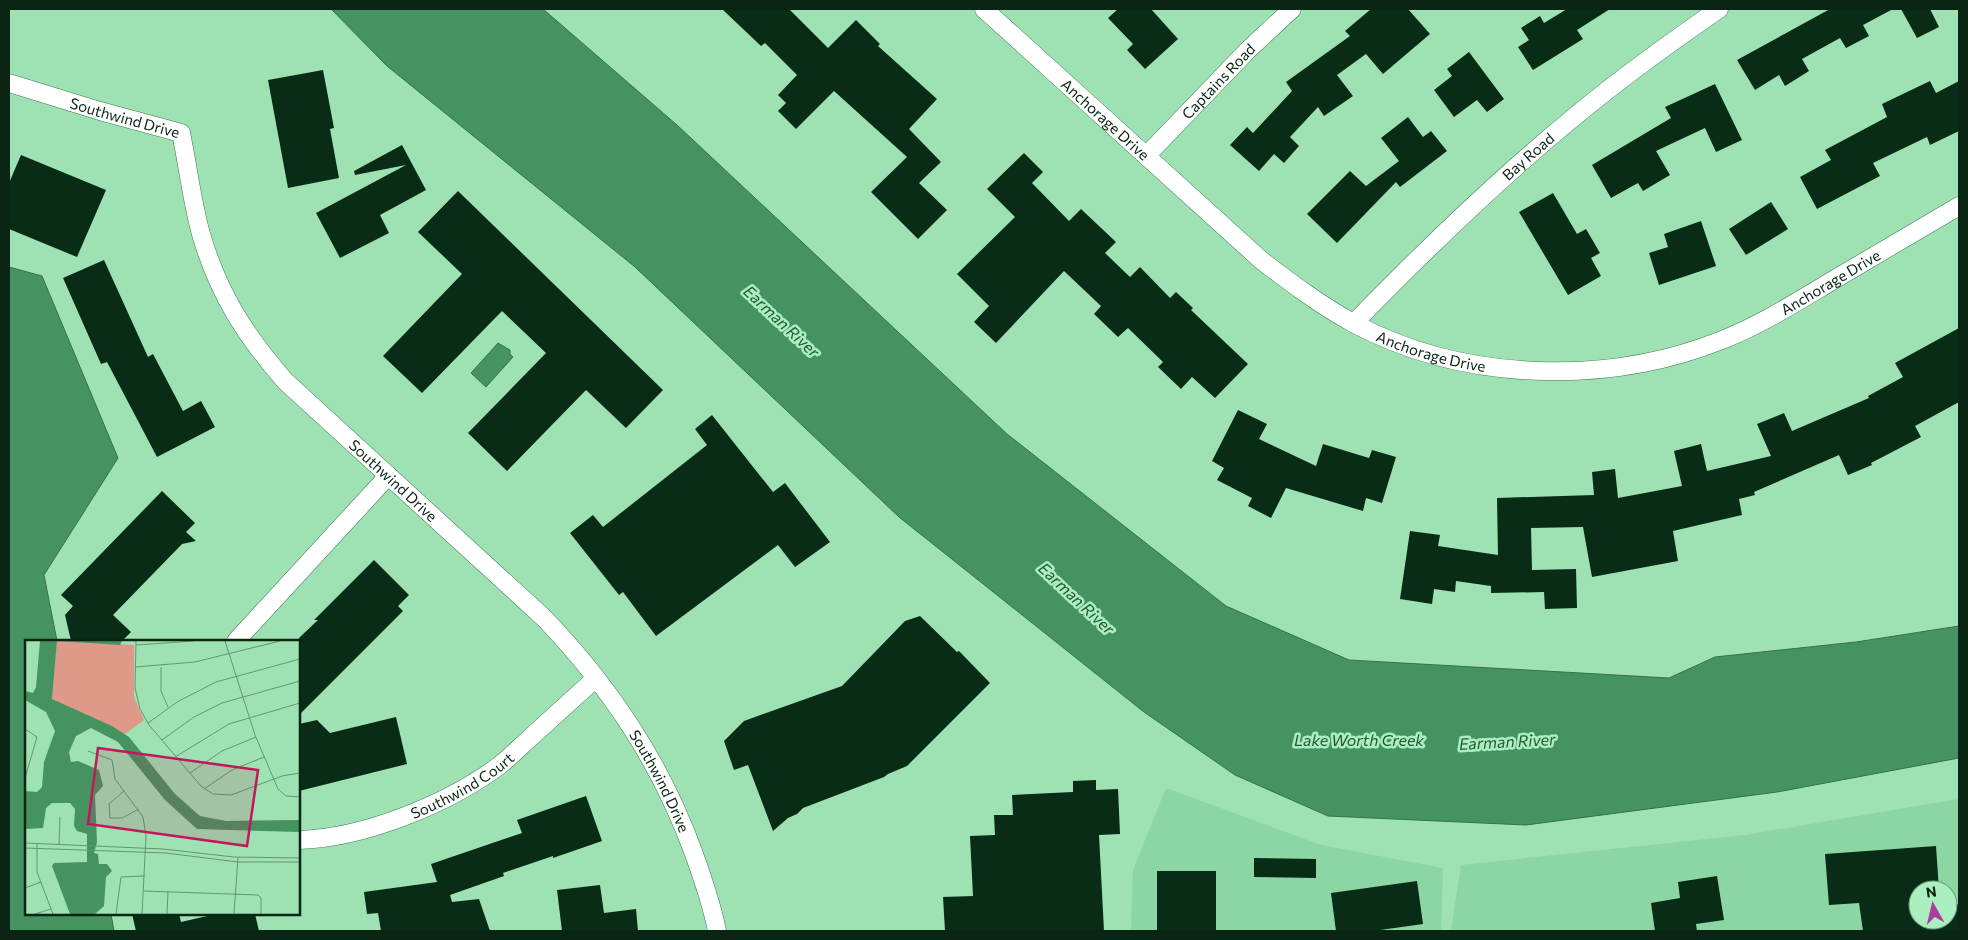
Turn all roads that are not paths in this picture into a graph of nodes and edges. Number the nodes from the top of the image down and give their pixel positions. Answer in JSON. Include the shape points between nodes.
{"nodes":[{"id":1,"x":984,"y":9,"type":"edge"},
{"id":2,"x":1292,"y":9,"type":"edge"},
{"id":3,"x":1719,"y":9,"type":"edge"},
{"id":4,"x":9,"y":83,"type":"edge"},
{"id":5,"x":1146,"y":156,"type":"junction"},
{"id":6,"x":1959,"y":206,"type":"edge"},
{"id":7,"x":1354,"y":323,"type":"junction"},
{"id":8,"x":388,"y":476,"type":"junction"},
{"id":9,"x":237,"y":640,"type":"edge"},
{"id":10,"x":596,"y":678,"type":"junction"},
{"id":11,"x":300,"y":840,"type":"edge"},
{"id":12,"x":717,"y":931,"type":"edge"}],
"edges":[{"from":1,"to":5,"type":"street","name":"Anchorage Drive"},
{"from":2,"to":5,"type":"street","name":"Captains Road"},
{"from":3,"to":7,"type":"street","name":"Bay Road","via":[[1579,112],[1421,254]]},
{"from":4,"to":8,"type":"street","name":"Southwind Drive","via":[[182,133],[201,233],[216,277],[237,319],[284,381]]},
{"from":5,"to":7,"type":"street","name":"Anchorage Drive","via":[[1261,260],[1304,294]]},
{"from":6,"to":7,"type":"street","name":"Anchorage Drive","via":[[1772,317],[1688,352],[1617,368],[1581,371],[1517,369],[1472,363],[1419,350]]},
{"from":8,"to":9,"type":"street"},
{"from":8,"to":10,"type":"street","name":"Southwind Drive","via":[[544,618]]},
{"from":10,"to":11,"type":"street","name":"Southwind Court","via":[[501,764],[468,786],[380,825]]},
{"from":10,"to":12,"type":"street","name":"Southwind Drive","via":[[622,711],[656,766],[684,824]]}]}
